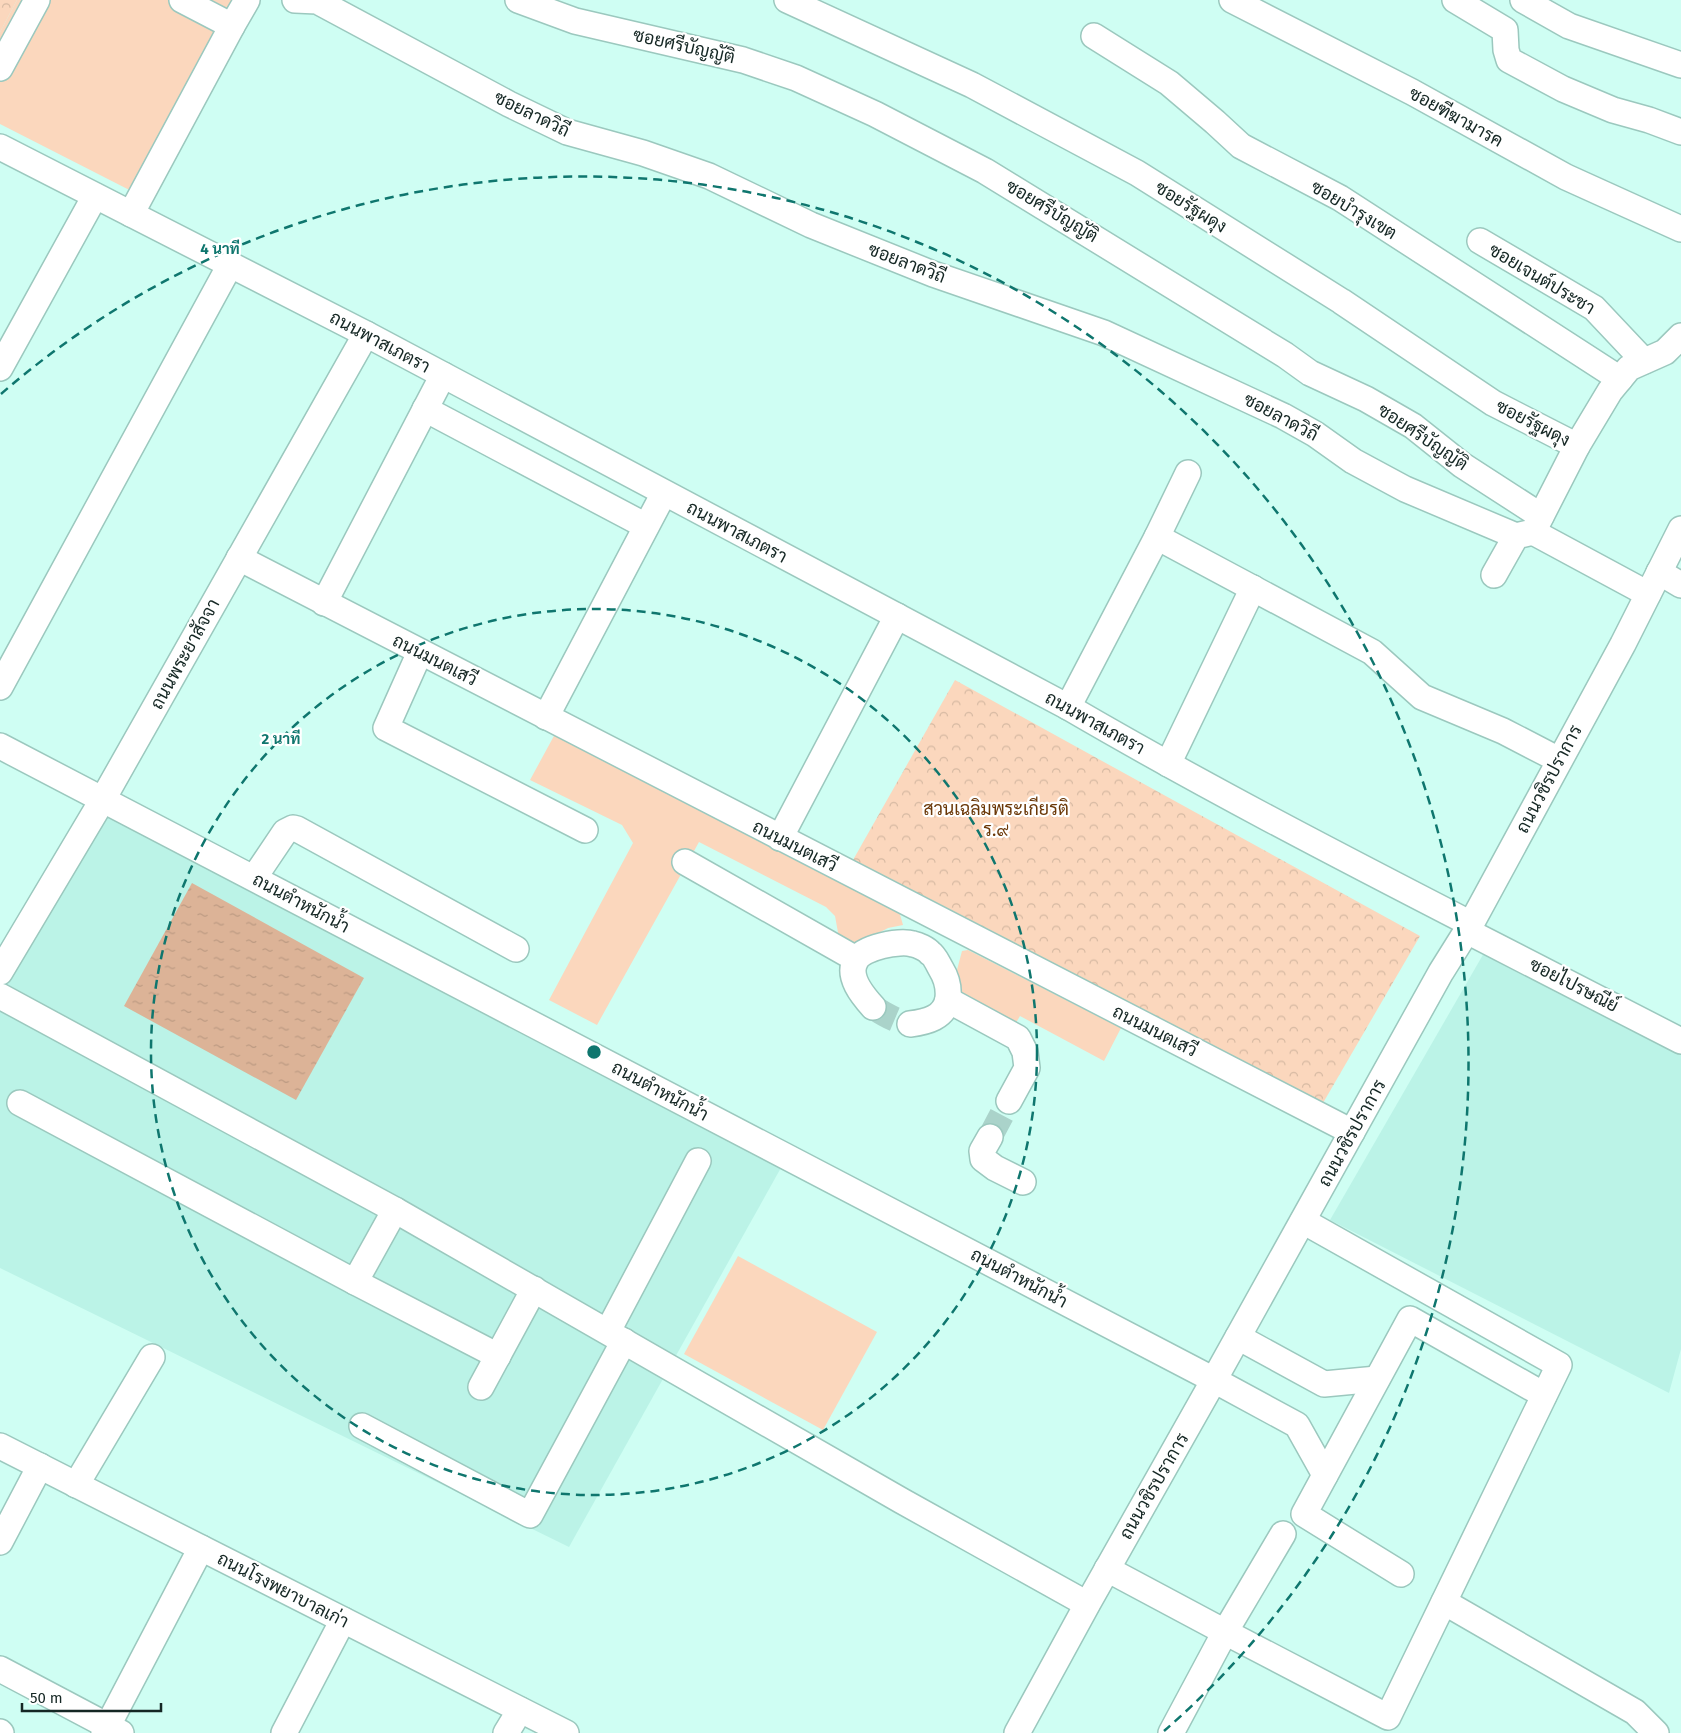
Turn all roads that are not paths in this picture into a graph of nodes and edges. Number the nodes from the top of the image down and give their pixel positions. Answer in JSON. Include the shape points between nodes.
{"nodes":[{"id":1,"x":37,"y":0,"type":"edge"},
{"id":2,"x":182,"y":0,"type":"edge"},
{"id":3,"x":247,"y":0,"type":"edge"},
{"id":4,"x":296,"y":0,"type":"edge"},
{"id":5,"x":518,"y":0,"type":"edge"},
{"id":6,"x":787,"y":0,"type":"edge"},
{"id":7,"x":1232,"y":0,"type":"edge"},
{"id":8,"x":1455,"y":0,"type":"edge"},
{"id":9,"x":1523,"y":0,"type":"edge"},
{"id":10,"x":232,"y":26,"type":"junction"},
{"id":11,"x":1094,"y":36,"type":"dead end"},
{"id":12,"x":1681,"y":65,"type":"edge"},
{"id":13,"x":0,"y":68,"type":"edge"},
{"id":14,"x":1681,"y":132,"type":"edge"},
{"id":15,"x":0,"y":147,"type":"edge"},
{"id":16,"x":95,"y":196,"type":"junction"},
{"id":17,"x":131,"y":214,"type":"junction"},
{"id":18,"x":1681,"y":229,"type":"edge"},
{"id":19,"x":1480,"y":241,"type":"dead end"},
{"id":20,"x":230,"y":265,"type":"junction"},
{"id":21,"x":366,"y":334,"type":"junction"},
{"id":22,"x":1681,"y":336,"type":"edge"},
{"id":23,"x":1644,"y":361,"type":"junction"},
{"id":24,"x":0,"y":368,"type":"edge"},
{"id":25,"x":443,"y":375,"type":"junction"},
{"id":26,"x":1620,"y":379,"type":"junction"},
{"id":27,"x":425,"y":409,"type":"junction"},
{"id":28,"x":1577,"y":446,"type":"junction"},
{"id":29,"x":1188,"y":474,"type":"dead end"},
{"id":30,"x":664,"y":492,"type":"junction"},
{"id":31,"x":646,"y":526,"type":"junction"},
{"id":32,"x":1530,"y":528,"type":"junction"},
{"id":33,"x":1681,"y":529,"type":"edge"},
{"id":34,"x":1157,"y":537,"type":"junction"},
{"id":35,"x":239,"y":558,"type":"junction"},
{"id":36,"x":1494,"y":575,"type":"dead end"},
{"id":37,"x":1654,"y":583,"type":"junction"},
{"id":38,"x":1681,"y":585,"type":"edge"},
{"id":39,"x":1253,"y":588,"type":"junction"},
{"id":40,"x":324,"y":603,"type":"junction"},
{"id":41,"x":897,"y":616,"type":"junction"},
{"id":42,"x":420,"y":652,"type":"junction"},
{"id":43,"x":0,"y":687,"type":"edge"},
{"id":44,"x":1068,"y":707,"type":"junction"},
{"id":45,"x":546,"y":717,"type":"junction"},
{"id":46,"x":0,"y":746,"type":"edge"},
{"id":47,"x":1558,"y":760,"type":"junction"},
{"id":48,"x":1168,"y":764,"type":"junction"},
{"id":49,"x":103,"y":799,"type":"junction"},
{"id":50,"x":585,"y":830,"type":"dead end"},
{"id":51,"x":780,"y":838,"type":"junction"},
{"id":52,"x":685,"y":862,"type":"dead end"},
{"id":53,"x":254,"y":878,"type":"junction"},
{"id":54,"x":922,"y":911,"type":"junction"},
{"id":55,"x":1469,"y":928,"type":"junction"},
{"id":56,"x":959,"y":930,"type":"junction"},
{"id":57,"x":898,"y":942,"type":"junction"},
{"id":58,"x":516,"y":949,"type":"dead end"},
{"id":59,"x":856,"y":959,"type":"junction"},
{"id":60,"x":0,"y":972,"type":"edge"},
{"id":61,"x":944,"y":974,"type":"junction"},
{"id":62,"x":0,"y":996,"type":"edge"},
{"id":63,"x":948,"y":1000,"type":"junction"},
{"id":64,"x":873,"y":1007,"type":"tunnel mouth"},
{"id":65,"x":910,"y":1024,"type":"tunnel mouth"},
{"id":66,"x":1681,"y":1041,"type":"edge"},
{"id":67,"x":1009,"y":1101,"type":"tunnel mouth"},
{"id":68,"x":20,"y":1103,"type":"dead end"},
{"id":69,"x":1352,"y":1132,"type":"junction"},
{"id":70,"x":990,"y":1137,"type":"tunnel mouth"},
{"id":71,"x":698,"y":1160,"type":"dead end"},
{"id":72,"x":1023,"y":1182,"type":"dead end"},
{"id":73,"x":395,"y":1210,"type":"junction"},
{"id":74,"x":1303,"y":1221,"type":"junction"},
{"id":75,"x":354,"y":1282,"type":"junction"},
{"id":76,"x":534,"y":1289,"type":"junction"},
{"id":77,"x":616,"y":1336,"type":"junction"},
{"id":78,"x":1238,"y":1337,"type":"junction"},
{"id":79,"x":498,"y":1356,"type":"junction"},
{"id":80,"x":152,"y":1357,"type":"dead end"},
{"id":81,"x":1377,"y":1379,"type":"junction"},
{"id":82,"x":1214,"y":1380,"type":"junction"},
{"id":83,"x":482,"y":1387,"type":"dead end"},
{"id":84,"x":1544,"y":1395,"type":"junction"},
{"id":85,"x":362,"y":1426,"type":"dead end"},
{"id":86,"x":0,"y":1446,"type":"edge"},
{"id":87,"x":40,"y":1466,"type":"junction"},
{"id":88,"x":1325,"y":1475,"type":"junction"},
{"id":89,"x":76,"y":1485,"type":"junction"},
{"id":90,"x":1283,"y":1534,"type":"dead end"},
{"id":91,"x":0,"y":1542,"type":"edge"},
{"id":92,"x":201,"y":1548,"type":"junction"},
{"id":93,"x":1107,"y":1569,"type":"junction"},
{"id":94,"x":1401,"y":1574,"type":"dead end"},
{"id":95,"x":1444,"y":1602,"type":"junction"},
{"id":96,"x":1087,"y":1604,"type":"junction"},
{"id":97,"x":343,"y":1620,"type":"junction"},
{"id":98,"x":1225,"y":1632,"type":"junction"},
{"id":99,"x":0,"y":1669,"type":"edge"},
{"id":100,"x":520,"y":1710,"type":"junction"},
{"id":101,"x":111,"y":1731,"type":"edge"},
{"id":102,"x":284,"y":1733,"type":"edge"},
{"id":103,"x":506,"y":1733,"type":"edge"},
{"id":104,"x":566,"y":1733,"type":"edge"},
{"id":105,"x":1017,"y":1733,"type":"edge"},
{"id":106,"x":1171,"y":1733,"type":"edge"},
{"id":107,"x":1656,"y":1733,"type":"edge"}],
"edges":[{"from":1,"to":13,"type":"street"},
{"from":2,"to":10,"type":"street"},
{"from":3,"to":10,"type":"street"},
{"from":4,"to":32,"type":"street","name":"ซอยลาดวิถี","via":[[317,1],[567,132],[709,176],[811,225],[933,274],[1104,334],[1283,416],[1404,489]]},
{"from":5,"to":32,"type":"street","name":"ซอยศรีบัญญัติ","via":[[576,21],[743,60],[796,78],[883,118],[985,171],[1310,372],[1413,426],[1462,464]]},
{"from":6,"to":28,"type":"street","name":"ซอยรัฐผดุง","via":[[972,85],[1137,173],[1341,301],[1493,403]]},
{"from":7,"to":18,"type":"street","name":"ซอยฑีฆามารค","via":[[1412,92],[1566,177]]},
{"from":8,"to":14,"type":"street","via":[[1505,30],[1510,60],[1605,107]]},
{"from":9,"to":12,"type":"street","via":[[1569,26]]},
{"from":10,"to":17,"type":"street"},
{"from":11,"to":26,"type":"street","name":"ซอยบำรุงเขต","via":[[1168,83],[1241,146],[1340,198]]},
{"from":15,"to":16,"type":"street","name":"ถนนพาสเภตรา"},
{"from":16,"to":17,"type":"street","name":"ถนนพาสเภตรา"},
{"from":16,"to":24,"type":"street"},
{"from":17,"to":20,"type":"street","name":"ถนนพาสเภตรา"},
{"from":19,"to":23,"type":"street","name":"ซอยเจนต์ประชา","via":[[1594,308]]},
{"from":20,"to":21,"type":"street","name":"ถนนพาสเภตรา"},
{"from":20,"to":43,"type":"street"},
{"from":21,"to":25,"type":"street","name":"ถนนพาสเภตรา"},
{"from":21,"to":35,"type":"street","name":"ถนนพระยาสัจจา"},
{"from":22,"to":23,"type":"street","via":[[1665,352]]},
{"from":23,"to":26,"type":"street","via":[[1629,368]]},
{"from":25,"to":27,"type":"street"},
{"from":25,"to":30,"type":"street","name":"ถนนพาสเภตรา"},
{"from":26,"to":28,"type":"street"},
{"from":27,"to":31,"type":"street"},
{"from":27,"to":40,"type":"street"},
{"from":28,"to":32,"type":"street"},
{"from":29,"to":34,"type":"street"},
{"from":30,"to":31,"type":"street"},
{"from":30,"to":41,"type":"street","name":"ถนนพาสเภตรา"},
{"from":31,"to":45,"type":"street"},
{"from":32,"to":36,"type":"street"},
{"from":32,"to":37,"type":"street","name":"ซอยลาดวิถี"},
{"from":33,"to":37,"type":"street","name":"ถนนวชิรปราการ"},
{"from":34,"to":39,"type":"street"},
{"from":34,"to":44,"type":"street"},
{"from":35,"to":40,"type":"street","name":"ถนนมนตเสวี"},
{"from":35,"to":49,"type":"street","name":"ถนนพระยาสัจจา"},
{"from":37,"to":38,"type":"street","name":"ซอยลาดวิถี"},
{"from":37,"to":47,"type":"street","name":"ถนนวชิรปราการ"},
{"from":39,"to":47,"type":"street","via":[[1372,652],[1422,697],[1503,730]]},
{"from":39,"to":48,"type":"street"},
{"from":40,"to":42,"type":"street","name":"ถนนมนตเสวี"},
{"from":41,"to":44,"type":"street","name":"ถนนพาสเภตรา"},
{"from":41,"to":51,"type":"street"},
{"from":42,"to":45,"type":"street","name":"ถนนมนตเสวี"},
{"from":42,"to":50,"type":"street","via":[[386,728]]},
{"from":44,"to":48,"type":"street","name":"ถนนพาสเภตรา"},
{"from":45,"to":51,"type":"street","name":"ถนนมนตเสวี"},
{"from":46,"to":49,"type":"street","name":"ถนนตำหนักน้ำ"},
{"from":47,"to":55,"type":"street","name":"ถนนวชิรปราการ"},
{"from":48,"to":55,"type":"street","name":"ถนนพาสเภตรา"},
{"from":49,"to":53,"type":"street","name":"ถนนตำหนักน้ำ"},
{"from":49,"to":60,"type":"street","name":"ถนนพระยาสัจจา"},
{"from":51,"to":54,"type":"street","name":"ถนนมนตเสวี"},
{"from":52,"to":59,"type":"street"},
{"from":53,"to":58,"type":"street","via":[[285,832],[297,829]]},
{"from":53,"to":82,"type":"street","name":"ถนนตำหนักน้ำ"},
{"from":54,"to":56,"type":"street","name":"ถนนมนตเสวี"},
{"from":54,"to":57,"type":"street","via":[[908,936]]},
{"from":55,"to":66,"type":"street","name":"ซอยไปรษณีย์"},
{"from":55,"to":69,"type":"street","name":"ถนนวชิรปราการ"},
{"from":56,"to":61,"type":"street","via":[[947,952]]},
{"from":56,"to":69,"type":"street","name":"ถนนมนตเสวี"},
{"from":57,"to":59,"type":"street","via":[[878,946]]},
{"from":57,"to":61,"type":"street","via":[[914,944],[931,953]]},
{"from":59,"to":64,"type":"street","via":[[853,969],[855,980]]},
{"from":61,"to":63,"type":"street"},
{"from":62,"to":73,"type":"street"},
{"from":63,"to":65,"type":"street","via":[[936,1017]]},
{"from":63,"to":67,"type":"street","via":[[1018,1038],[1025,1052],[1027,1068]]},
{"from":68,"to":75,"type":"street"},
{"from":69,"to":74,"type":"street","name":"ถนนวชิรปราการ"},
{"from":70,"to":72,"type":"street","via":[[982,1151],[983,1158]]},
{"from":71,"to":77,"type":"street"},
{"from":73,"to":75,"type":"street"},
{"from":73,"to":76,"type":"street"},
{"from":74,"to":78,"type":"street","name":"ถนนวชิรปราการ"},
{"from":74,"to":84,"type":"street","via":[[1559,1365]]},
{"from":75,"to":79,"type":"street"},
{"from":76,"to":77,"type":"street"},
{"from":76,"to":79,"type":"street"},
{"from":77,"to":85,"type":"street","via":[[530,1515]]},
{"from":77,"to":96,"type":"street"},
{"from":78,"to":81,"type":"street","via":[[1324,1384]]},
{"from":78,"to":82,"type":"street","name":"ถนนวชิรปราการ"},
{"from":79,"to":83,"type":"street"},
{"from":80,"to":89,"type":"street"},
{"from":81,"to":84,"type":"street","via":[[1410,1319]]},
{"from":81,"to":88,"type":"street"},
{"from":82,"to":88,"type":"street","name":"ถนนตำหนักน้ำ","via":[[1297,1425]]},
{"from":82,"to":93,"type":"street","name":"ถนนวชิรปราการ"},
{"from":84,"to":95,"type":"street"},
{"from":86,"to":87,"type":"street","name":"ถนนโรงพยาบาลเก่า"},
{"from":87,"to":89,"type":"street","name":"ถนนโรงพยาบาลเก่า"},
{"from":87,"to":91,"type":"street"},
{"from":88,"to":94,"type":"street","via":[[1304,1514]]},
{"from":89,"to":92,"type":"street","name":"ถนนโรงพยาบาลเก่า"},
{"from":90,"to":98,"type":"street"},
{"from":92,"to":97,"type":"street","name":"ถนนโรงพยาบาลเก่า"},
{"from":92,"to":101,"type":"street"},
{"from":93,"to":96,"type":"street","name":"ถนนวชิรปราการ"},
{"from":93,"to":98,"type":"street"},
{"from":95,"to":98,"type":"street","via":[[1388,1717]]},
{"from":95,"to":107,"type":"street","via":[[1635,1712]]},
{"from":96,"to":105,"type":"street","name":"ถนนวชิรปราการ"},
{"from":97,"to":100,"type":"street","name":"ถนนโรงพยาบาลเก่า"},
{"from":97,"to":102,"type":"street"},
{"from":98,"to":106,"type":"street"},
{"from":99,"to":101,"type":"street"},
{"from":100,"to":103,"type":"street"},
{"from":100,"to":104,"type":"street","name":"ถนนโรงพยาบาลเก่า"}]}
